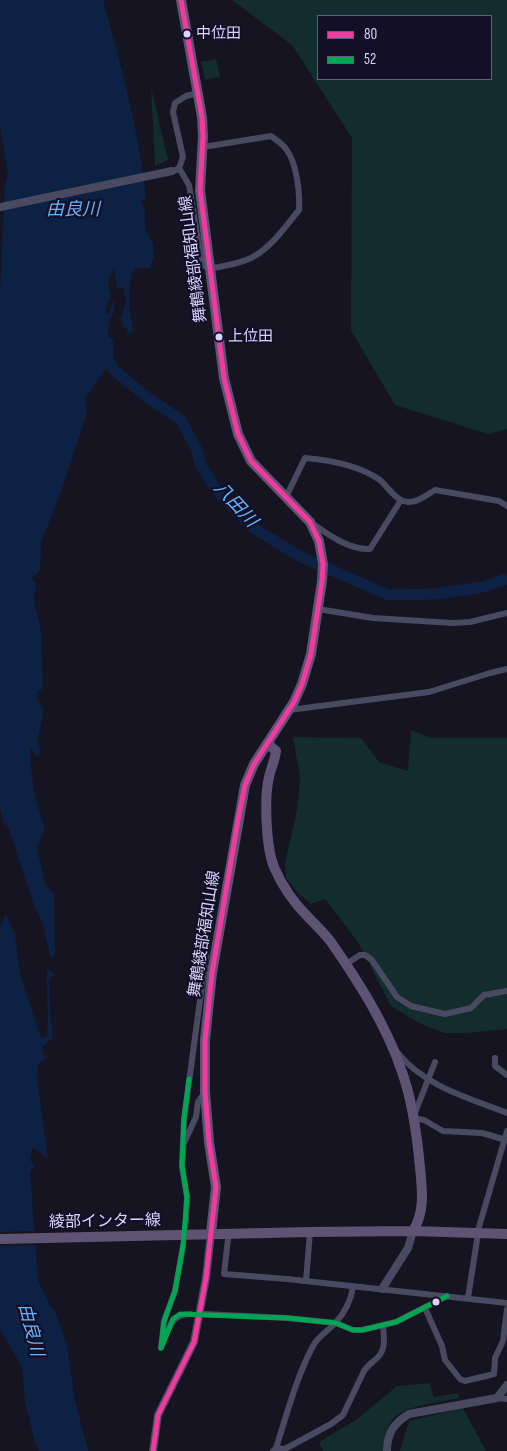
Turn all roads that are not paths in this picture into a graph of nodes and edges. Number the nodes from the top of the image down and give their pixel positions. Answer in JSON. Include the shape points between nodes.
{"nodes":[{"id":1,"x":181,"y":0,"type":"edge"},
{"id":2,"x":198,"y":93,"type":"junction"},
{"id":3,"x":203,"y":148,"type":"junction"},
{"id":4,"x":176,"y":170,"type":"junction"},
{"id":5,"x":0,"y":207,"type":"edge"},
{"id":6,"x":209,"y":269,"type":"junction"},
{"id":7,"x":286,"y":498,"type":"junction"},
{"id":8,"x":401,"y":500,"type":"junction"},
{"id":9,"x":507,"y":506,"type":"edge"},
{"id":10,"x":312,"y":525,"type":"junction"},
{"id":11,"x":318,"y":609,"type":"junction"},
{"id":12,"x":507,"y":613,"type":"edge"},
{"id":13,"x":507,"y":669,"type":"edge"},
{"id":14,"x":289,"y":710,"type":"junction"},
{"id":15,"x":268,"y":744,"type":"junction"},
{"id":16,"x":208,"y":941,"type":"dead end"},
{"id":17,"x":346,"y":964,"type":"junction"},
{"id":18,"x":507,"y":991,"type":"edge"},
{"id":19,"x":392,"y":1045,"type":"junction"},
{"id":20,"x":495,"y":1058,"type":"dead end"},
{"id":21,"x":435,"y":1062,"type":"dead end"},
{"id":22,"x":507,"y":1075,"type":"edge"},
{"id":23,"x":429,"y":1078,"type":"junction"},
{"id":24,"x":205,"y":1092,"type":"junction"},
{"id":25,"x":507,"y":1112,"type":"edge"},
{"id":26,"x":414,"y":1118,"type":"junction"},
{"id":27,"x":507,"y":1131,"type":"edge"},
{"id":28,"x":506,"y":1140,"type":"junction"},
{"id":29,"x":182,"y":1146,"type":"junction"},
{"id":30,"x":186,"y":1221,"type":"tunnel mouth"},
{"id":31,"x":413,"y":1231,"type":"junction"},
{"id":32,"x":310,"y":1232,"type":"junction"},
{"id":33,"x":211,"y":1233,"type":"junction"},
{"id":34,"x":478,"y":1233,"type":"junction"},
{"id":35,"x":507,"y":1234,"type":"edge"},
{"id":36,"x":0,"y":1239,"type":"edge"},
{"id":37,"x":228,"y":1239,"type":"dead end"},
{"id":38,"x":184,"y":1246,"type":"tunnel mouth"},
{"id":39,"x":306,"y":1281,"type":"junction"},
{"id":40,"x":353,"y":1287,"type":"junction"},
{"id":41,"x":382,"y":1289,"type":"junction"},
{"id":42,"x":447,"y":1296,"type":"junction"},
{"id":43,"x":468,"y":1298,"type":"junction"},
{"id":44,"x":507,"y":1303,"type":"edge"},
{"id":45,"x":425,"y":1308,"type":"junction"},
{"id":46,"x":507,"y":1309,"type":"edge"},
{"id":47,"x":191,"y":1314,"type":"dead end"},
{"id":48,"x":204,"y":1314,"type":"dead end"},
{"id":49,"x":336,"y":1323,"type":"junction"},
{"id":50,"x":383,"y":1326,"type":"junction"},
{"id":51,"x":507,"y":1384,"type":"edge"},
{"id":52,"x":497,"y":1398,"type":"junction"},
{"id":53,"x":507,"y":1399,"type":"edge"},
{"id":54,"x":275,"y":1449,"type":"edge"},
{"id":55,"x":153,"y":1451,"type":"edge"},
{"id":56,"x":388,"y":1451,"type":"edge"}],
"edges":[{"from":1,"to":2,"type":"main road","name":"舞鶴綾部福知山線"},
{"from":2,"to":3,"type":"main road","name":"舞鶴綾部福知山線"},
{"from":2,"to":4,"type":"street","via":[[175,102],[173,112],[184,157]]},
{"from":3,"to":6,"type":"main road","name":"舞鶴綾部福知山線","via":[[200,190]]},
{"from":3,"to":6,"type":"street","via":[[271,136],[287,150],[300,198],[299,210],[270,245],[246,260]]},
{"from":4,"to":5,"type":"street"},
{"from":4,"to":6,"type":"street","via":[[189,185],[202,264]]},
{"from":6,"to":7,"type":"main road","name":"舞鶴綾部福知山線","via":[[224,378],[238,434],[251,461]]},
{"from":7,"to":8,"type":"street","via":[[305,458],[326,460],[372,476]]},
{"from":7,"to":10,"type":"main road","name":"舞鶴綾部福知山線"},
{"from":8,"to":9,"type":"street","via":[[418,500],[435,490],[499,501]]},
{"from":8,"to":10,"type":"street","via":[[370,549],[336,540]]},
{"from":10,"to":11,"type":"main road","name":"舞鶴綾部福知山線","via":[[322,551],[323,564]]},
{"from":11,"to":12,"type":"street","via":[[373,618],[453,623]]},
{"from":11,"to":14,"type":"main road","name":"舞鶴綾部福知山線","via":[[311,654],[302,684]]},
{"from":13,"to":14,"type":"street","via":[[429,692]]},
{"from":14,"to":15,"type":"main road","name":"舞鶴綾部福知山線"},
{"from":15,"to":17,"type":"main road","via":[[276,751],[266,805],[273,865],[286,891],[330,940]]},
{"from":15,"to":24,"type":"main road","name":"舞鶴綾部福知山線","via":[[245,785],[238,820],[212,973],[205,1040]]},
{"from":16,"to":29,"type":"street"},
{"from":17,"to":18,"type":"street","via":[[365,955],[372,960],[397,997],[411,1006],[445,1014],[471,1008],[484,996]]},
{"from":17,"to":19,"type":"main road"},
{"from":19,"to":23,"type":"street","via":[[407,1064]]},
{"from":19,"to":26,"type":"main road"},
{"from":20,"to":22,"type":"street","via":[[495,1066]]},
{"from":21,"to":23,"type":"street"},
{"from":23,"to":25,"type":"street","via":[[453,1093]]},
{"from":23,"to":26,"type":"street"},
{"from":24,"to":29,"type":"street","via":[[198,1102],[196,1117]]},
{"from":24,"to":33,"type":"main road","name":"舞鶴綾部福知山線","via":[[216,1186]]},
{"from":26,"to":28,"type":"street","via":[[443,1131],[482,1133]]},
{"from":26,"to":31,"type":"main road","via":[[422,1209]]},
{"from":27,"to":28,"type":"street"},
{"from":28,"to":34,"type":"street"},
{"from":29,"to":30,"type":"street"},
{"from":31,"to":32,"type":"main road"},
{"from":31,"to":34,"type":"main road"},
{"from":31,"to":41,"type":"street","via":[[408,1248]]},
{"from":32,"to":33,"type":"main road"},
{"from":32,"to":39,"type":"street"},
{"from":33,"to":36,"type":"main road","name":"綾部インター線"},
{"from":33,"to":55,"type":"street","via":[[194,1342],[158,1415]]},
{"from":34,"to":35,"type":"main road"},
{"from":34,"to":43,"type":"street"},
{"from":37,"to":39,"type":"street","via":[[224,1274]]},
{"from":38,"to":47,"type":"street","via":[[175,1291],[164,1321],[161,1348],[174,1319],[180,1314]]},
{"from":39,"to":40,"type":"street"},
{"from":40,"to":41,"type":"street"},
{"from":40,"to":49,"type":"street","via":[[351,1298]]},
{"from":41,"to":42,"type":"street"},
{"from":42,"to":43,"type":"street"},
{"from":42,"to":45,"type":"street"},
{"from":43,"to":44,"type":"street"},
{"from":45,"to":46,"type":"street","via":[[445,1360],[465,1381],[494,1374]]},
{"from":45,"to":50,"type":"street"},
{"from":48,"to":49,"type":"street"},
{"from":49,"to":50,"type":"street","via":[[353,1330]]},
{"from":49,"to":54,"type":"street","via":[[314,1344]]},
{"from":50,"to":54,"type":"street","via":[[383,1350],[364,1371],[343,1414],[285,1449]]},
{"from":51,"to":52,"type":"street"},
{"from":52,"to":53,"type":"street"},
{"from":52,"to":56,"type":"street","via":[[409,1414],[391,1428]]}]}
